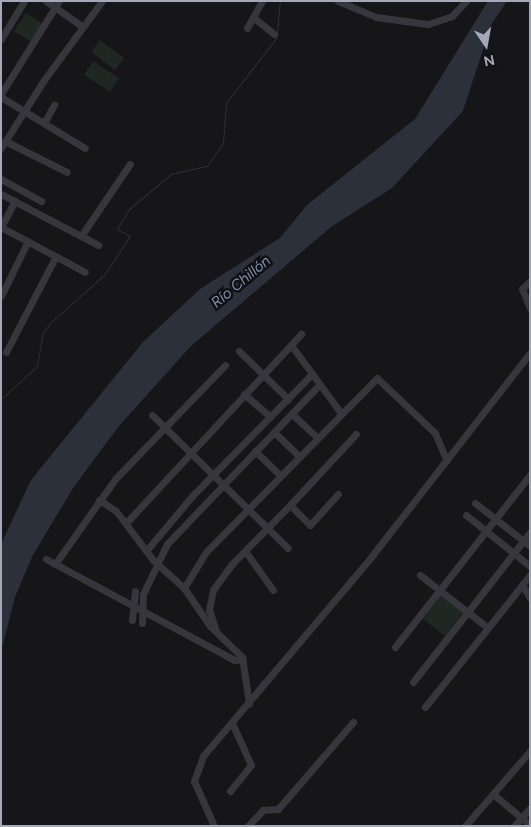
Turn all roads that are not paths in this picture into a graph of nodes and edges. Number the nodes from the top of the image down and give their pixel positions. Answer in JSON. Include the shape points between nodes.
{"nodes":[{"id":1,"x":24,"y":1,"type":"edge"},
{"id":2,"x":46,"y":1,"type":"edge"},
{"id":3,"x":102,"y":1,"type":"edge"},
{"id":4,"x":262,"y":1,"type":"edge"},
{"id":5,"x":338,"y":1,"type":"edge"},
{"id":6,"x":466,"y":1,"type":"edge"},
{"id":7,"x":57,"y":4,"type":"edge"},
{"id":8,"x":253,"y":17,"type":"junction"},
{"id":9,"x":83,"y":27,"type":"junction"},
{"id":10,"x":247,"y":28,"type":"dead end"},
{"id":11,"x":274,"y":34,"type":"dead end"},
{"id":12,"x":1,"y":38,"type":"edge"},
{"id":13,"x":1,"y":95,"type":"edge"},
{"id":14,"x":54,"y":105,"type":"dead end"},
{"id":15,"x":23,"y":111,"type":"junction"},
{"id":16,"x":44,"y":123,"type":"junction"},
{"id":17,"x":5,"y":141,"type":"junction"},
{"id":18,"x":1,"y":148,"type":"edge"},
{"id":19,"x":85,"y":148,"type":"dead end"},
{"id":20,"x":130,"y":164,"type":"dead end"},
{"id":21,"x":67,"y":172,"type":"dead end"},
{"id":22,"x":1,"y":179,"type":"edge"},
{"id":23,"x":1,"y":194,"type":"edge"},
{"id":24,"x":15,"y":201,"type":"junction"},
{"id":25,"x":41,"y":201,"type":"dead end"},
{"id":26,"x":1,"y":227,"type":"edge"},
{"id":27,"x":81,"y":236,"type":"junction"},
{"id":28,"x":28,"y":241,"type":"junction"},
{"id":29,"x":98,"y":244,"type":"dead end"},
{"id":30,"x":56,"y":256,"type":"junction"},
{"id":31,"x":85,"y":272,"type":"dead end"},
{"id":32,"x":530,"y":281,"type":"edge"},
{"id":33,"x":1,"y":296,"type":"edge"},
{"id":34,"x":530,"y":308,"type":"edge"},
{"id":35,"x":301,"y":334,"type":"dead end"},
{"id":36,"x":291,"y":345,"type":"junction"},
{"id":37,"x":239,"y":351,"type":"dead end"},
{"id":38,"x":6,"y":352,"type":"dead end"},
{"id":39,"x":530,"y":353,"type":"edge"},
{"id":40,"x":226,"y":365,"type":"dead end"},
{"id":41,"x":312,"y":374,"type":"junction"},
{"id":42,"x":263,"y":375,"type":"junction"},
{"id":43,"x":320,"y":384,"type":"junction"},
{"id":44,"x":244,"y":394,"type":"junction"},
{"id":45,"x":288,"y":399,"type":"junction"},
{"id":46,"x":341,"y":413,"type":"junction"},
{"id":47,"x":292,"y":414,"type":"junction"},
{"id":48,"x":152,"y":415,"type":"dead end"},
{"id":49,"x":270,"y":417,"type":"junction"},
{"id":50,"x":165,"y":428,"type":"junction"},
{"id":51,"x":274,"y":432,"type":"junction"},
{"id":52,"x":356,"y":434,"type":"dead end"},
{"id":53,"x":317,"y":437,"type":"junction"},
{"id":54,"x":256,"y":451,"type":"junction"},
{"id":55,"x":188,"y":453,"type":"junction"},
{"id":56,"x":299,"y":456,"type":"junction"},
{"id":57,"x":447,"y":461,"type":"junction"},
{"id":58,"x":213,"y":475,"type":"junction"},
{"id":59,"x":280,"y":475,"type":"junction"},
{"id":60,"x":530,"y":475,"type":"edge"},
{"id":61,"x":223,"y":485,"type":"junction"},
{"id":62,"x":338,"y":494,"type":"dead end"},
{"id":63,"x":99,"y":500,"type":"junction"},
{"id":64,"x":475,"y":503,"type":"dead end"},
{"id":65,"x":290,"y":505,"type":"junction"},
{"id":66,"x":248,"y":508,"type":"junction"},
{"id":67,"x":466,"y":515,"type":"dead end"},
{"id":68,"x":495,"y":519,"type":"junction"},
{"id":69,"x":126,"y":523,"type":"junction"},
{"id":70,"x":269,"y":528,"type":"junction"},
{"id":71,"x":486,"y":531,"type":"junction"},
{"id":72,"x":530,"y":532,"type":"edge"},
{"id":73,"x":523,"y":541,"type":"junction"},
{"id":74,"x":530,"y":546,"type":"edge"},
{"id":75,"x":288,"y":548,"type":"dead end"},
{"id":76,"x":146,"y":551,"type":"junction"},
{"id":77,"x":245,"y":551,"type":"junction"},
{"id":78,"x":513,"y":553,"type":"junction"},
{"id":79,"x":46,"y":559,"type":"dead end"},
{"id":80,"x":156,"y":563,"type":"junction"},
{"id":81,"x":55,"y":564,"type":"junction"},
{"id":82,"x":530,"y":566,"type":"edge"},
{"id":83,"x":420,"y":575,"type":"dead end"},
{"id":84,"x":530,"y":575,"type":"edge"},
{"id":85,"x":522,"y":585,"type":"junction"},
{"id":86,"x":184,"y":588,"type":"junction"},
{"id":87,"x":273,"y":590,"type":"dead end"},
{"id":88,"x":439,"y":590,"type":"junction"},
{"id":89,"x":135,"y":591,"type":"dead end"},
{"id":90,"x":530,"y":598,"type":"edge"},
{"id":91,"x":133,"y":606,"type":"junction"},
{"id":92,"x":143,"y":611,"type":"junction"},
{"id":93,"x":468,"y":612,"type":"junction"},
{"id":94,"x":132,"y":620,"type":"dead end"},
{"id":95,"x":142,"y":623,"type":"dead end"},
{"id":96,"x":488,"y":628,"type":"junction"},
{"id":97,"x":216,"y":632,"type":"junction"},
{"id":98,"x":395,"y":647,"type":"dead end"},
{"id":99,"x":243,"y":660,"type":"junction"},
{"id":100,"x":413,"y":682,"type":"dead end"},
{"id":101,"x":249,"y":702,"type":"junction"},
{"id":102,"x":425,"y":707,"type":"dead end"},
{"id":103,"x":354,"y":722,"type":"dead end"},
{"id":104,"x":232,"y":723,"type":"junction"},
{"id":105,"x":530,"y":751,"type":"edge"},
{"id":106,"x":230,"y":791,"type":"dead end"},
{"id":107,"x":493,"y":794,"type":"junction"},
{"id":108,"x":530,"y":808,"type":"edge"},
{"id":109,"x":521,"y":818,"type":"junction"},
{"id":110,"x":530,"y":825,"type":"edge"},
{"id":111,"x":214,"y":826,"type":"edge"},
{"id":112,"x":248,"y":826,"type":"edge"},
{"id":113,"x":465,"y":826,"type":"edge"},
{"id":114,"x":514,"y":826,"type":"edge"}],
"edges":[{"from":1,"to":12,"type":"street"},
{"from":2,"to":7,"type":"street"},
{"from":3,"to":9,"type":"street"},
{"from":4,"to":8,"type":"street"},
{"from":5,"to":6,"type":"street","via":[[376,17],[428,24],[452,16]]},
{"from":7,"to":9,"type":"street"},
{"from":7,"to":13,"type":"street"},
{"from":8,"to":10,"type":"street"},
{"from":8,"to":11,"type":"street"},
{"from":9,"to":15,"type":"street"},
{"from":13,"to":15,"type":"street"},
{"from":14,"to":16,"type":"street"},
{"from":15,"to":16,"type":"street"},
{"from":15,"to":17,"type":"street"},
{"from":16,"to":19,"type":"street"},
{"from":17,"to":18,"type":"street"},
{"from":17,"to":21,"type":"street"},
{"from":20,"to":27,"type":"street"},
{"from":22,"to":25,"type":"street"},
{"from":23,"to":24,"type":"street"},
{"from":24,"to":26,"type":"street"},
{"from":24,"to":27,"type":"street"},
{"from":26,"to":28,"type":"street"},
{"from":27,"to":29,"type":"street"},
{"from":28,"to":30,"type":"street"},
{"from":28,"to":33,"type":"street"},
{"from":30,"to":31,"type":"street"},
{"from":30,"to":38,"type":"street"},
{"from":32,"to":34,"type":"street","via":[[522,289]]},
{"from":35,"to":36,"type":"street"},
{"from":36,"to":41,"type":"street"},
{"from":36,"to":42,"type":"street"},
{"from":37,"to":42,"type":"street"},
{"from":39,"to":57,"type":"street"},
{"from":40,"to":50,"type":"street"},
{"from":41,"to":43,"type":"street"},
{"from":41,"to":45,"type":"street"},
{"from":42,"to":44,"type":"street"},
{"from":42,"to":45,"type":"street"},
{"from":43,"to":46,"type":"street"},
{"from":43,"to":47,"type":"street"},
{"from":44,"to":49,"type":"street"},
{"from":44,"to":55,"type":"street"},
{"from":45,"to":49,"type":"street"},
{"from":46,"to":53,"type":"street"},
{"from":46,"to":57,"type":"street","via":[[378,378],[435,433]]},
{"from":47,"to":51,"type":"street"},
{"from":47,"to":53,"type":"street"},
{"from":48,"to":50,"type":"street"},
{"from":49,"to":58,"type":"street"},
{"from":50,"to":55,"type":"street"},
{"from":50,"to":63,"type":"street"},
{"from":51,"to":54,"type":"street"},
{"from":51,"to":56,"type":"street"},
{"from":52,"to":65,"type":"street"},
{"from":53,"to":56,"type":"street"},
{"from":54,"to":59,"type":"street"},
{"from":54,"to":61,"type":"street"},
{"from":55,"to":58,"type":"street"},
{"from":55,"to":69,"type":"street"},
{"from":56,"to":59,"type":"street"},
{"from":57,"to":101,"type":"street"},
{"from":58,"to":61,"type":"street"},
{"from":58,"to":76,"type":"street"},
{"from":59,"to":66,"type":"street"},
{"from":60,"to":68,"type":"street"},
{"from":61,"to":66,"type":"street"},
{"from":61,"to":80,"type":"street","via":[[191,516]]},
{"from":62,"to":65,"type":"street","via":[[310,525]]},
{"from":63,"to":69,"type":"street"},
{"from":63,"to":81,"type":"street"},
{"from":64,"to":68,"type":"street"},
{"from":65,"to":70,"type":"street"},
{"from":66,"to":70,"type":"street"},
{"from":66,"to":86,"type":"street","via":[[206,552]]},
{"from":67,"to":71,"type":"street"},
{"from":68,"to":71,"type":"street"},
{"from":68,"to":73,"type":"street"},
{"from":69,"to":76,"type":"street"},
{"from":70,"to":75,"type":"street"},
{"from":70,"to":77,"type":"street"},
{"from":71,"to":78,"type":"street"},
{"from":71,"to":88,"type":"street"},
{"from":72,"to":73,"type":"street"},
{"from":73,"to":74,"type":"street"},
{"from":73,"to":78,"type":"street"},
{"from":76,"to":80,"type":"street"},
{"from":77,"to":87,"type":"street"},
{"from":77,"to":97,"type":"street","via":[[213,590],[209,610]]},
{"from":78,"to":82,"type":"street"},
{"from":78,"to":93,"type":"street"},
{"from":79,"to":81,"type":"street"},
{"from":80,"to":86,"type":"street"},
{"from":80,"to":92,"type":"street","via":[[143,594]]},
{"from":81,"to":91,"type":"street"},
{"from":83,"to":88,"type":"street"},
{"from":84,"to":85,"type":"street"},
{"from":85,"to":90,"type":"street"},
{"from":85,"to":96,"type":"street"},
{"from":86,"to":97,"type":"street"},
{"from":88,"to":93,"type":"street"},
{"from":88,"to":98,"type":"street"},
{"from":89,"to":91,"type":"street"},
{"from":91,"to":92,"type":"street"},
{"from":91,"to":94,"type":"street"},
{"from":92,"to":95,"type":"street"},
{"from":92,"to":99,"type":"street","via":[[234,660]]},
{"from":93,"to":96,"type":"street"},
{"from":93,"to":100,"type":"street"},
{"from":96,"to":102,"type":"street"},
{"from":97,"to":99,"type":"street"},
{"from":99,"to":101,"type":"street"},
{"from":101,"to":104,"type":"street"},
{"from":103,"to":112,"type":"street","via":[[278,809],[263,810]]},
{"from":104,"to":106,"type":"street","via":[[251,765]]},
{"from":104,"to":111,"type":"street","via":[[203,756],[194,780]]},
{"from":105,"to":107,"type":"street"},
{"from":107,"to":109,"type":"street"},
{"from":107,"to":113,"type":"street"},
{"from":108,"to":109,"type":"street"},
{"from":109,"to":110,"type":"street"},
{"from":109,"to":114,"type":"street"}]}
